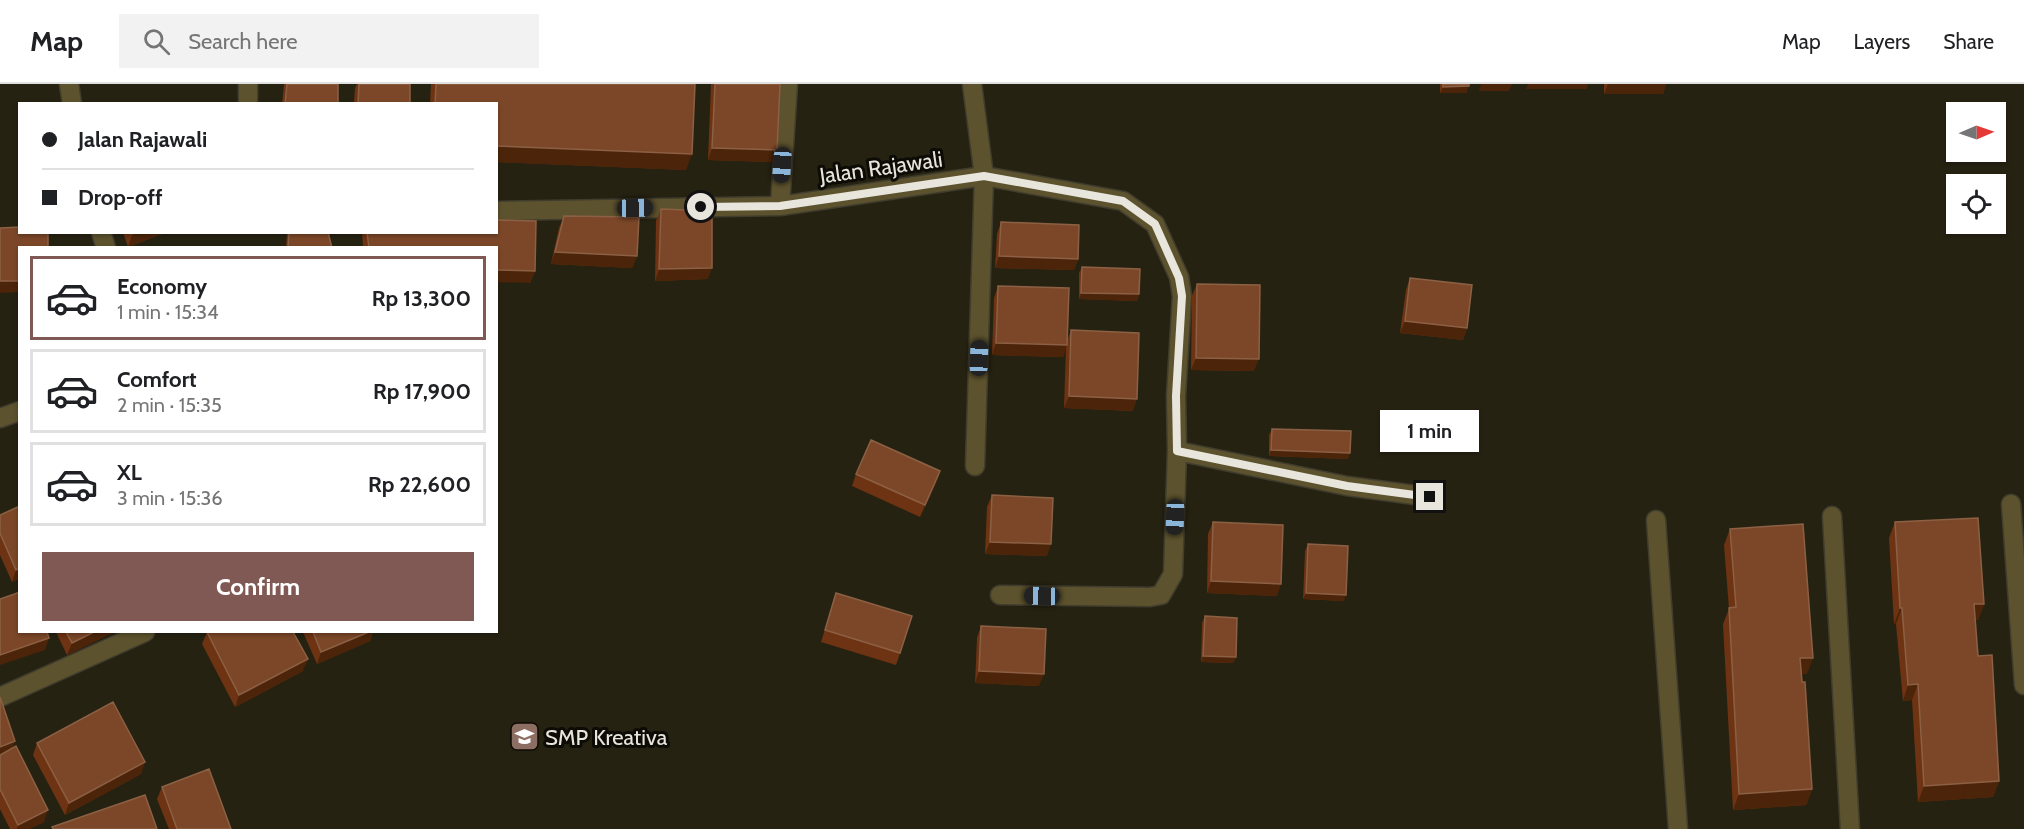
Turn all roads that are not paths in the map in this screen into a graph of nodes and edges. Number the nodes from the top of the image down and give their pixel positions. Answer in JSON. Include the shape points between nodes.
{"nodes":[{"id":1,"x":69,"y":84,"type":"edge"},
{"id":2,"x":248,"y":84,"type":"edge"},
{"id":3,"x":788,"y":84,"type":"edge"},
{"id":4,"x":972,"y":84,"type":"edge"},
{"id":5,"x":72,"y":102,"type":"edge"},
{"id":6,"x":248,"y":102,"type":"edge"},
{"id":7,"x":984,"y":176,"type":"junction"},
{"id":8,"x":780,"y":206,"type":"junction"},
{"id":9,"x":498,"y":212,"type":"edge"},
{"id":10,"x":18,"y":412,"type":"edge"},
{"id":11,"x":0,"y":418,"type":"edge"},
{"id":12,"x":1177,"y":451,"type":"junction"},
{"id":13,"x":975,"y":466,"type":"dead end"},
{"id":14,"x":1430,"y":497,"type":"dead end"},
{"id":15,"x":2011,"y":504,"type":"dead end"},
{"id":16,"x":1832,"y":516,"type":"dead end"},
{"id":17,"x":1656,"y":520,"type":"dead end"},
{"id":18,"x":1000,"y":595,"type":"dead end"},
{"id":19,"x":143,"y":633,"type":"edge"},
{"id":20,"x":2024,"y":686,"type":"edge"},
{"id":21,"x":0,"y":697,"type":"edge"},
{"id":22,"x":1677,"y":829,"type":"edge"},
{"id":23,"x":1850,"y":829,"type":"edge"}],
"edges":[{"from":1,"to":5,"type":"street"},
{"from":2,"to":6,"type":"street"},
{"from":3,"to":8,"type":"street"},
{"from":4,"to":7,"type":"street"},
{"from":7,"to":8,"type":"street","name":"Jalan Rajawali"},
{"from":7,"to":12,"type":"street","name":"Jalan Rajawali","via":[[1123,201],[1155,224],[1174,262],[1182,296]]},
{"from":7,"to":13,"type":"street"},
{"from":8,"to":9,"type":"street","name":"Jalan Rajawali"},
{"from":10,"to":11,"type":"street"},
{"from":12,"to":14,"type":"street","via":[[1347,486]]},
{"from":12,"to":18,"type":"street","name":"Jalan Rajawali","via":[[1173,574],[1161,595]]},
{"from":15,"to":20,"type":"street"},
{"from":16,"to":23,"type":"street"},
{"from":17,"to":22,"type":"street"},
{"from":19,"to":21,"type":"street"}]}
